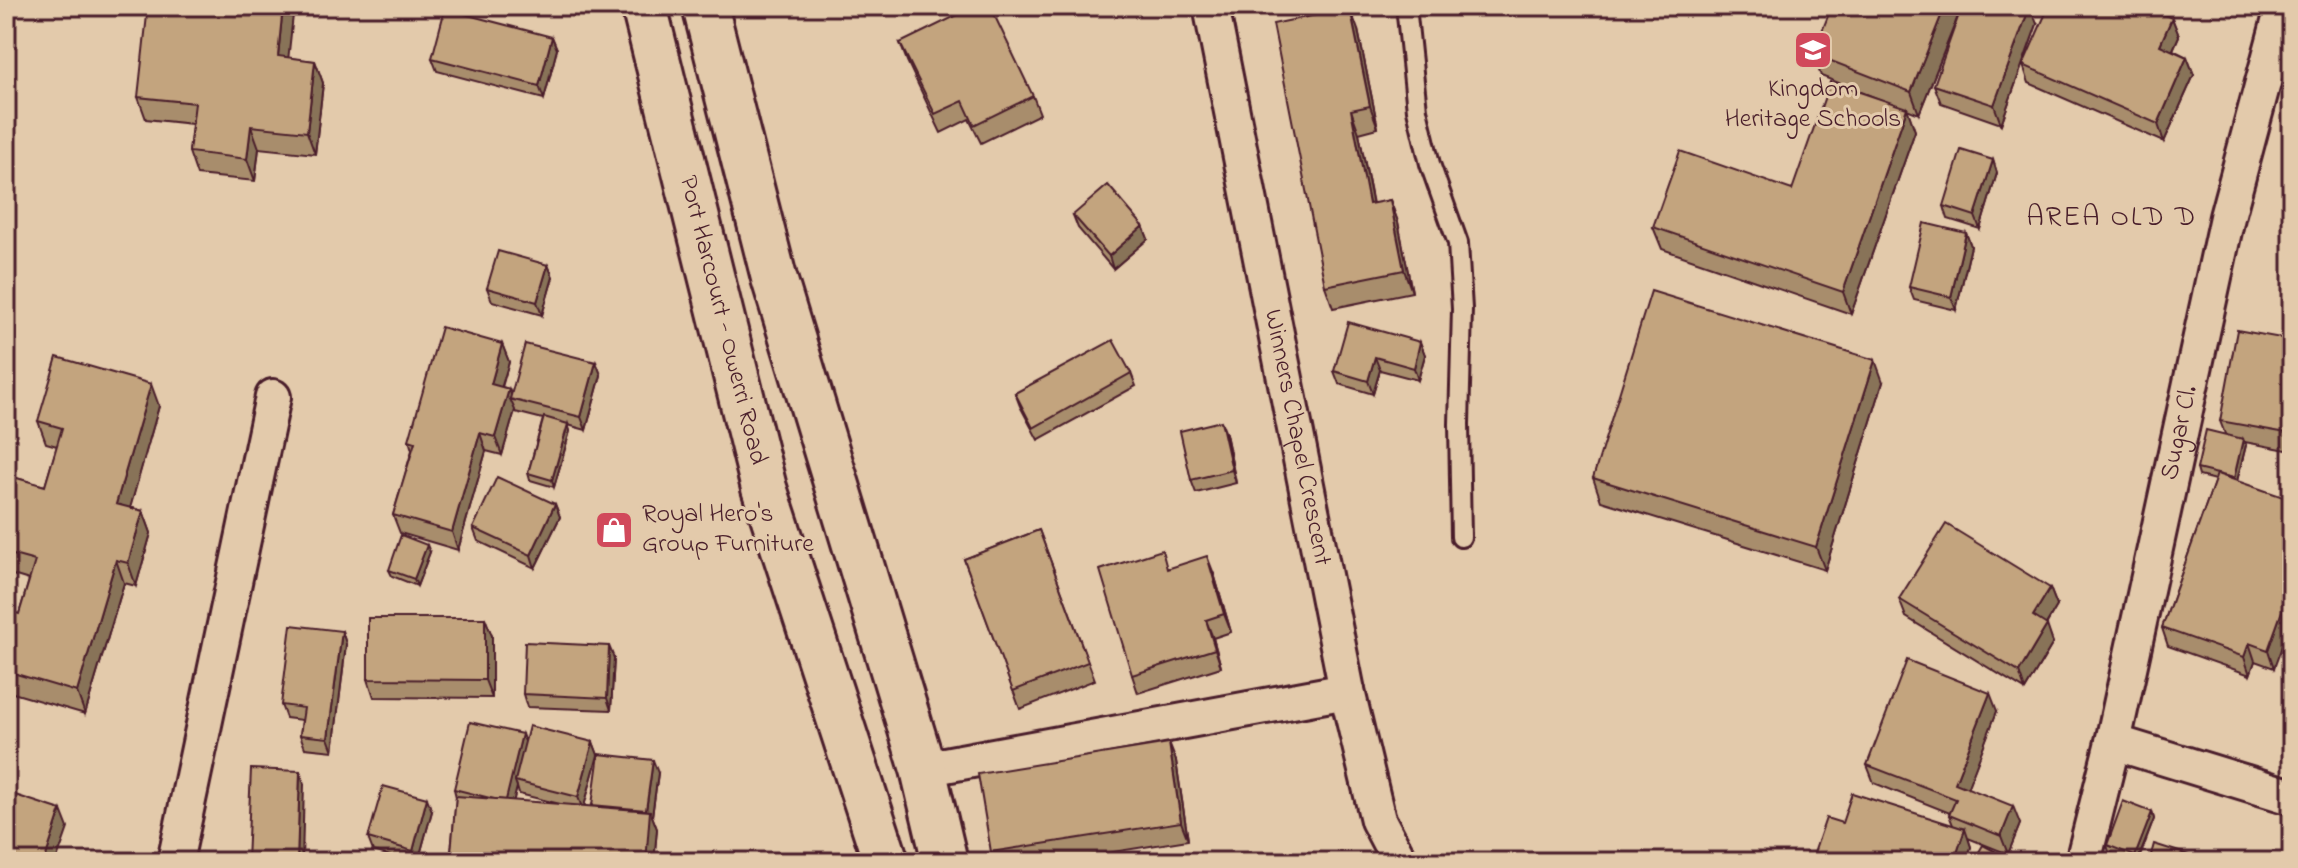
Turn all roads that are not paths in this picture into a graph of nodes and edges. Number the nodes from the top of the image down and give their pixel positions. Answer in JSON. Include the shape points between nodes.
{"nodes":[{"id":1,"x":644,"y":6,"type":"edge"},
{"id":2,"x":705,"y":6,"type":"edge"},
{"id":3,"x":1211,"y":6,"type":"edge"},
{"id":4,"x":1406,"y":6,"type":"edge"},
{"id":5,"x":2285,"y":6,"type":"edge"},
{"id":6,"x":739,"y":140,"type":"junction"},
{"id":7,"x":683,"y":163,"type":"junction"},
{"id":8,"x":273,"y":397,"type":"dead end"},
{"id":9,"x":1461,"y":537,"type":"dead end"},
{"id":10,"x":1347,"y":691,"type":"junction"},
{"id":11,"x":2113,"y":742,"type":"junction"},
{"id":12,"x":923,"y":769,"type":"junction"},
{"id":13,"x":2292,"y":797,"type":"edge"},
{"id":14,"x":175,"y":862,"type":"edge"},
{"id":15,"x":886,"y":862,"type":"edge"},
{"id":16,"x":945,"y":862,"type":"edge"},
{"id":17,"x":1400,"y":862,"type":"edge"},
{"id":18,"x":2083,"y":862,"type":"edge"}],
"edges":[{"from":1,"to":7,"type":"main road","name":"Port Harcourt - Owerri Road"},
{"from":2,"to":6,"type":"main road"},
{"from":3,"to":10,"type":"street","name":"Winners Chapel Crescent"},
{"from":4,"to":9,"type":"lane","via":[[1417,110],[1458,243]]},
{"from":5,"to":11,"type":"street","name":"Sugar Cl.","via":[[2227,217]]},
{"from":6,"to":7,"type":"main road"},
{"from":6,"to":12,"type":"main road","via":[[774,278]]},
{"from":7,"to":15,"type":"main road","name":"Port Harcourt - Owerri Road","via":[[764,488]]},
{"from":8,"to":14,"type":"street"},
{"from":10,"to":12,"type":"street"},
{"from":10,"to":17,"type":"street","name":"Winners Chapel Crescent","via":[[1378,820]]},
{"from":11,"to":13,"type":"street"},
{"from":11,"to":18,"type":"street","name":"Sugar Cl."},
{"from":12,"to":16,"type":"main road"}]}
